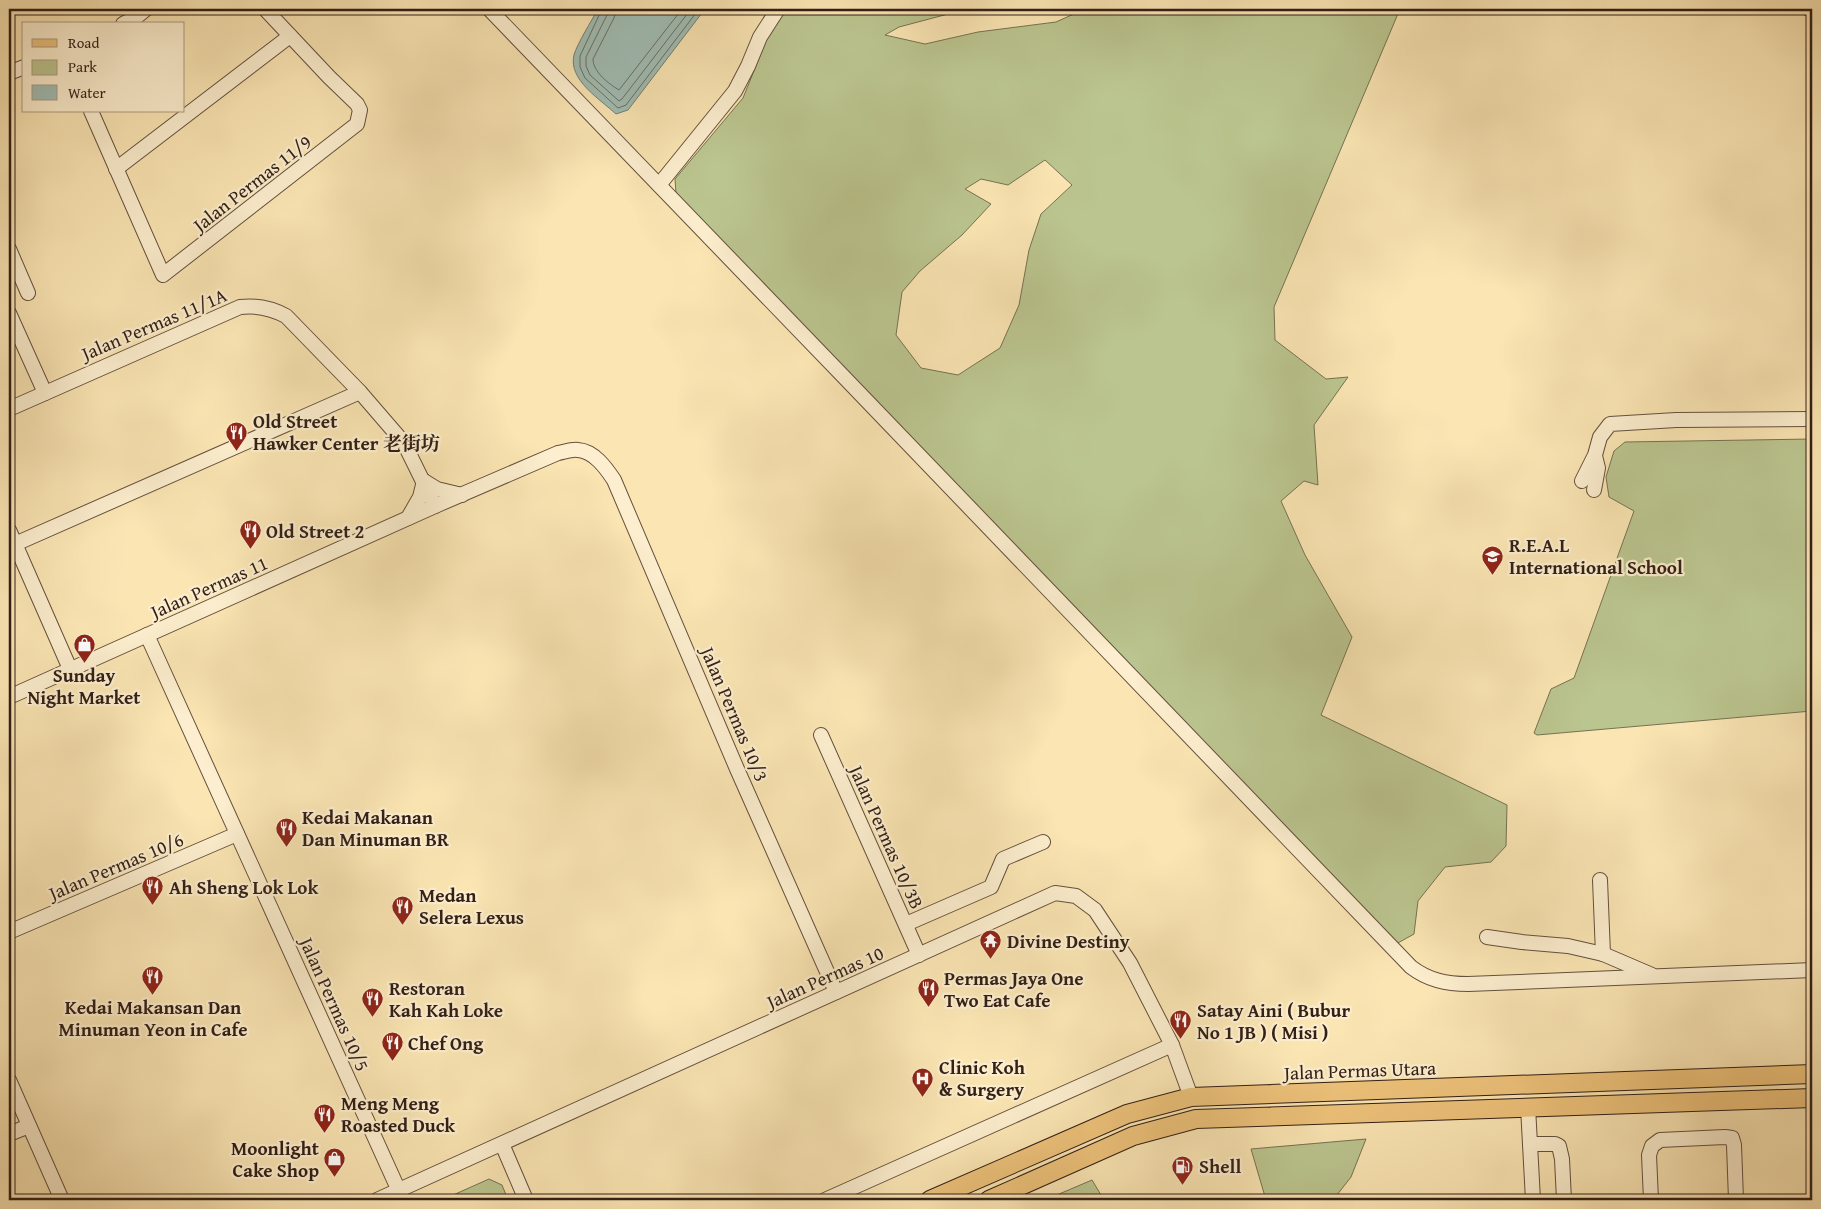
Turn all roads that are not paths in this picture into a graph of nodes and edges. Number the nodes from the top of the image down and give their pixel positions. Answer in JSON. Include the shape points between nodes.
{"nodes":[{"id":1,"x":146,"y":9,"type":"edge"},
{"id":2,"x":265,"y":9,"type":"edge"},
{"id":3,"x":488,"y":9,"type":"edge"},
{"id":4,"x":778,"y":9,"type":"edge"},
{"id":5,"x":127,"y":22,"type":"edge"},
{"id":6,"x":290,"y":36,"type":"junction"},
{"id":7,"x":22,"y":68,"type":"edge"},
{"id":8,"x":9,"y":73,"type":"edge"},
{"id":9,"x":91,"y":112,"type":"edge"},
{"id":10,"x":116,"y":169,"type":"junction"},
{"id":11,"x":659,"y":185,"type":"junction"},
{"id":12,"x":9,"y":249,"type":"edge"},
{"id":13,"x":28,"y":293,"type":"dead end"},
{"id":14,"x":9,"y":313,"type":"edge"},
{"id":15,"x":45,"y":392,"type":"junction"},
{"id":16,"x":360,"y":392,"type":"junction"},
{"id":17,"x":9,"y":409,"type":"edge"},
{"id":18,"x":1812,"y":419,"type":"edge"},
{"id":19,"x":592,"y":455,"type":"joint"},
{"id":20,"x":1595,"y":455,"type":"junction"},
{"id":21,"x":424,"y":481,"type":"junction"},
{"id":22,"x":1582,"y":481,"type":"dead end"},
{"id":23,"x":1594,"y":490,"type":"dead end"},
{"id":24,"x":462,"y":494,"type":"junction"},
{"id":25,"x":435,"y":506,"type":"junction"},
{"id":26,"x":408,"y":518,"type":"junction"},
{"id":27,"x":9,"y":530,"type":"edge"},
{"id":28,"x":15,"y":544,"type":"junction"},
{"id":29,"x":148,"y":635,"type":"junction"},
{"id":30,"x":70,"y":669,"type":"junction"},
{"id":31,"x":9,"y":697,"type":"edge"},
{"id":32,"x":821,"y":735,"type":"dead end"},
{"id":33,"x":237,"y":834,"type":"junction"},
{"id":34,"x":1043,"y":842,"type":"dead end"},
{"id":35,"x":1600,"y":880,"type":"dead end"},
{"id":36,"x":906,"y":924,"type":"junction"},
{"id":37,"x":9,"y":932,"type":"edge"},
{"id":38,"x":1487,"y":937,"type":"dead end"},
{"id":39,"x":1603,"y":954,"type":"junction"},
{"id":40,"x":919,"y":955,"type":"junction"},
{"id":41,"x":1812,"y":970,"type":"edge"},
{"id":42,"x":1655,"y":976,"type":"junction"},
{"id":43,"x":836,"y":992,"type":"junction"},
{"id":44,"x":1172,"y":1045,"type":"junction"},
{"id":45,"x":1812,"y":1074,"type":"edge"},
{"id":46,"x":9,"y":1080,"type":"edge"},
{"id":47,"x":1191,"y":1097,"type":"junction"},
{"id":48,"x":1812,"y":1098,"type":"edge"},
{"id":49,"x":1528,"y":1107,"type":"junction"},
{"id":50,"x":29,"y":1126,"type":"junction"},
{"id":51,"x":9,"y":1134,"type":"edge"},
{"id":52,"x":502,"y":1144,"type":"junction"},
{"id":53,"x":1530,"y":1144,"type":"junction"},
{"id":54,"x":399,"y":1191,"type":"junction"},
{"id":55,"x":954,"y":1195,"type":"edge"},
{"id":56,"x":62,"y":1200,"type":"edge"},
{"id":57,"x":377,"y":1200,"type":"edge"},
{"id":58,"x":526,"y":1200,"type":"edge"},
{"id":59,"x":825,"y":1200,"type":"edge"},
{"id":60,"x":930,"y":1200,"type":"edge"},
{"id":61,"x":989,"y":1200,"type":"edge"},
{"id":62,"x":1533,"y":1200,"type":"edge"},
{"id":63,"x":1564,"y":1200,"type":"edge"},
{"id":64,"x":1650,"y":1200,"type":"edge"},
{"id":65,"x":1736,"y":1200,"type":"edge"}],
"edges":[{"from":1,"to":5,"type":"street"},
{"from":2,"to":6,"type":"street"},
{"from":3,"to":11,"type":"street"},
{"from":4,"to":11,"type":"street","via":[[735,91]]},
{"from":6,"to":10,"type":"street"},
{"from":6,"to":10,"type":"street","name":"Jalan Permas 11/9","via":[[357,104],[360,110],[357,124],[163,275]]},
{"from":7,"to":8,"type":"street"},
{"from":9,"to":10,"type":"street"},
{"from":11,"to":42,"type":"street","via":[[1411,967],[1423,976],[1453,984]]},
{"from":12,"to":13,"type":"street"},
{"from":14,"to":15,"type":"street"},
{"from":15,"to":16,"type":"street","name":"Jalan Permas 11/1A","via":[[240,307],[252,306],[275,310],[286,316]]},
{"from":15,"to":17,"type":"street","name":"Jalan Permas 11/1A"},
{"from":16,"to":21,"type":"street","name":"Jalan Permas 11/1A","via":[[404,443]]},
{"from":16,"to":28,"type":"street"},
{"from":18,"to":20,"type":"street","via":[[1619,422],[1605,428]]},
{"from":19,"to":24,"type":"street","name":"Jalan Permas 11","via":[[579,450],[558,453]]},
{"from":19,"to":43,"type":"street","name":"Jalan Permas 10/3","via":[[606,467],[614,480]]},
{"from":20,"to":22,"type":"street"},
{"from":20,"to":23,"type":"street","via":[[1598,468]]},
{"from":21,"to":24,"type":"street","via":[[437,489]]},
{"from":21,"to":25,"type":"street","name":"Jalan Permas 11/1A"},
{"from":21,"to":26,"type":"street","via":[[420,498]]},
{"from":24,"to":25,"type":"street","name":"Jalan Permas 11"},
{"from":25,"to":26,"type":"street","name":"Jalan Permas 11"},
{"from":26,"to":29,"type":"street","name":"Jalan Permas 11"},
{"from":27,"to":28,"type":"street"},
{"from":28,"to":30,"type":"street"},
{"from":29,"to":30,"type":"street","name":"Jalan Permas 11"},
{"from":29,"to":33,"type":"street","name":"Jalan Permas 10/5"},
{"from":30,"to":31,"type":"street","name":"Jalan Permas 11"},
{"from":32,"to":36,"type":"street","name":"Jalan Permas 10/3B"},
{"from":33,"to":37,"type":"street","name":"Jalan Permas 10/6"},
{"from":33,"to":54,"type":"street","name":"Jalan Permas 10/5"},
{"from":34,"to":36,"type":"street","via":[[1003,859],[991,887]]},
{"from":35,"to":39,"type":"street"},
{"from":36,"to":40,"type":"street","name":"Jalan Permas 10/3B"},
{"from":38,"to":39,"type":"street","via":[[1568,946]]},
{"from":39,"to":42,"type":"street"},
{"from":40,"to":43,"type":"street","name":"Jalan Permas 10"},
{"from":40,"to":44,"type":"street","name":"Jalan Permas 10","via":[[1055,893],[1076,896],[1095,910],[1130,962]]},
{"from":41,"to":42,"type":"street"},
{"from":43,"to":52,"type":"street","name":"Jalan Permas 10"},
{"from":44,"to":47,"type":"street","name":"Jalan Permas 10"},
{"from":44,"to":59,"type":"street"},
{"from":45,"to":47,"type":"main road","name":"Jalan Permas Utara"},
{"from":46,"to":50,"type":"street"},
{"from":47,"to":55,"type":"main road","name":"Jalan Permas Utara","via":[[1127,1114]]},
{"from":48,"to":49,"type":"main road"},
{"from":49,"to":53,"type":"street"},
{"from":49,"to":61,"type":"main road","via":[[1196,1119],[1133,1136]]},
{"from":50,"to":51,"type":"street"},
{"from":50,"to":56,"type":"street"},
{"from":52,"to":54,"type":"street","name":"Jalan Permas 10"},
{"from":52,"to":58,"type":"street"},
{"from":53,"to":62,"type":"street"},
{"from":53,"to":63,"type":"street","via":[[1559,1146]]},
{"from":54,"to":57,"type":"street","name":"Jalan Permas 10"},
{"from":55,"to":60,"type":"main road","name":"Jalan Permas Utara"},
{"from":64,"to":65,"type":"street","via":[[1649,1155],[1652,1146],[1660,1140],[1724,1137],[1732,1138],[1734,1145]]}]}
